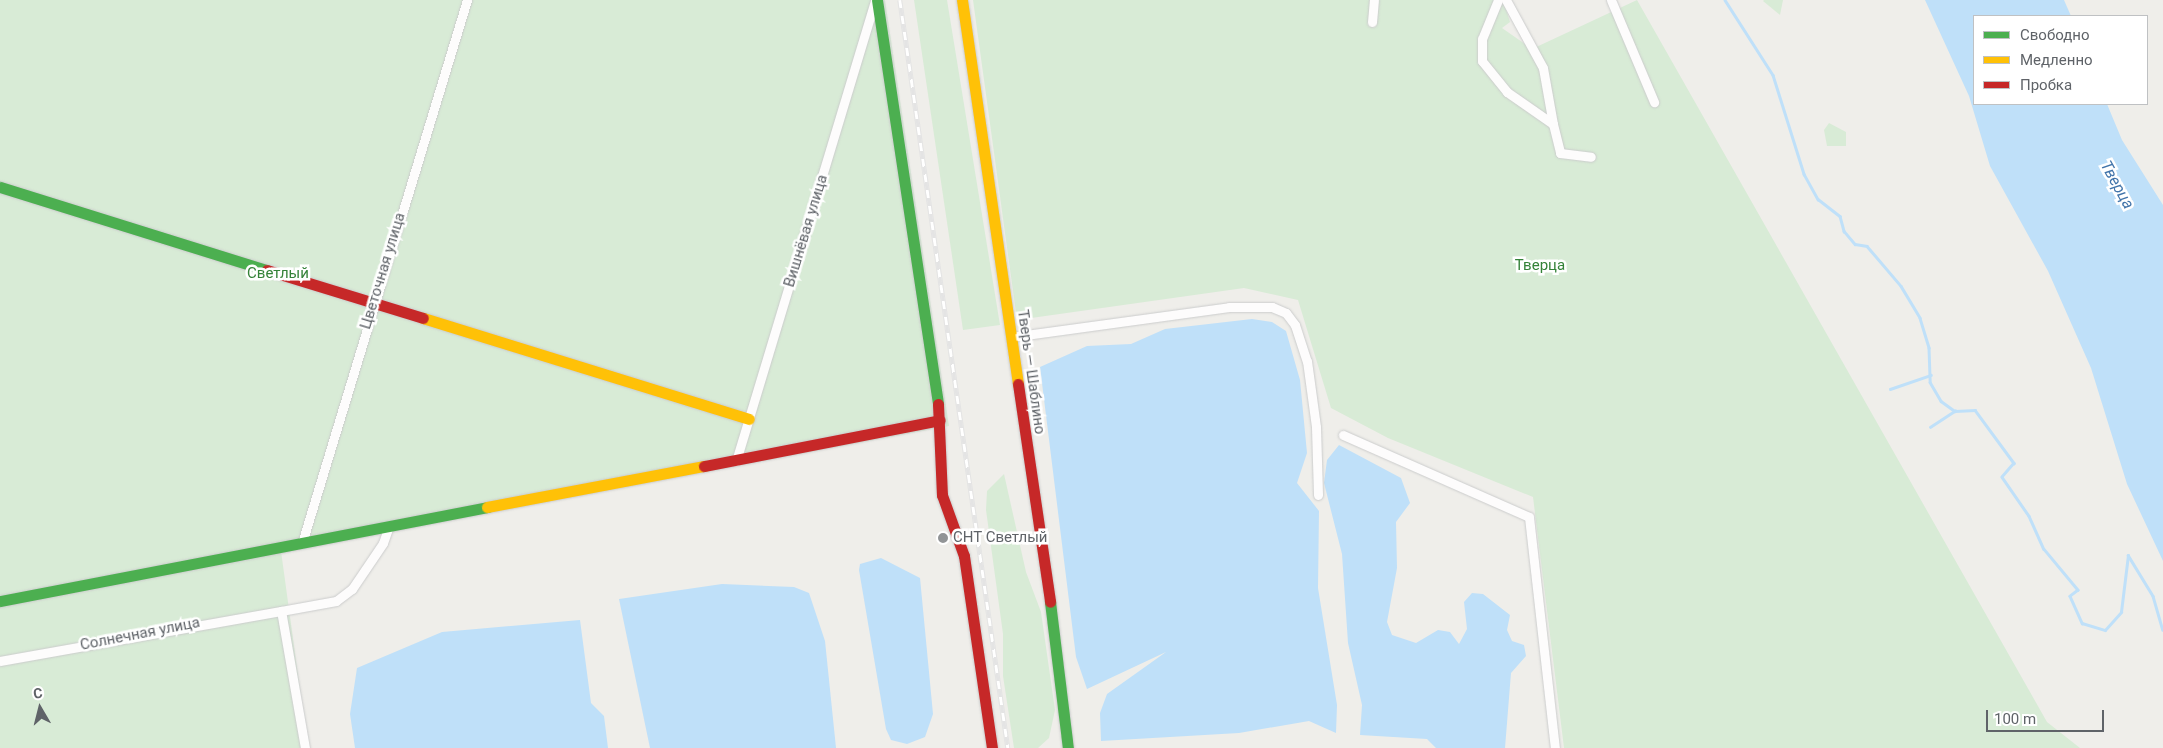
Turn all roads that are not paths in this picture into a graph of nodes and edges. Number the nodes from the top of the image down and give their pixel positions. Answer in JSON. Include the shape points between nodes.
{"nodes":[{"id":1,"x":467,"y":0,"type":"edge"},
{"id":2,"x":876,"y":0,"type":"edge"},
{"id":3,"x":962,"y":0,"type":"edge"},
{"id":4,"x":1374,"y":0,"type":"edge"},
{"id":5,"x":1498,"y":0,"type":"edge"},
{"id":6,"x":1506,"y":0,"type":"edge"},
{"id":7,"x":1611,"y":0,"type":"edge"},
{"id":8,"x":1372,"y":22,"type":"dead end"},
{"id":9,"x":1654,"y":102,"type":"dead end"},
{"id":10,"x":1553,"y":124,"type":"junction"},
{"id":11,"x":1591,"y":157,"type":"dead end"},
{"id":12,"x":0,"y":187,"type":"edge"},
{"id":13,"x":374,"y":303,"type":"junction"},
{"id":14,"x":1011,"y":338,"type":"junction"},
{"id":15,"x":749,"y":419,"type":"junction"},
{"id":16,"x":940,"y":420,"type":"junction"},
{"id":17,"x":1343,"y":435,"type":"dead end"},
{"id":18,"x":736,"y":461,"type":"junction"},
{"id":19,"x":1318,"y":495,"type":"dead end"},
{"id":20,"x":389,"y":526,"type":"junction"},
{"id":21,"x":302,"y":543,"type":"junction"},
{"id":22,"x":0,"y":601,"type":"edge"},
{"id":23,"x":281,"y":611,"type":"junction"},
{"id":24,"x":0,"y":661,"type":"edge"},
{"id":25,"x":305,"y":748,"type":"edge"},
{"id":26,"x":992,"y":748,"type":"edge"},
{"id":27,"x":1068,"y":748,"type":"edge"},
{"id":28,"x":1555,"y":748,"type":"edge"}],
"edges":[{"from":1,"to":13,"type":"street","name":"Цветочная улица"},
{"from":2,"to":15,"type":"street","name":"Вишнёвая улица"},
{"from":2,"to":16,"type":"street","via":[[916,237]]},
{"from":3,"to":14,"type":"street","name":"Тверь — Шаблино"},
{"from":4,"to":8,"type":"street"},
{"from":5,"to":10,"type":"street","via":[[1482,39],[1482,60],[1507,92]]},
{"from":6,"to":10,"type":"street","via":[[1543,68]]},
{"from":7,"to":9,"type":"street"},
{"from":10,"to":11,"type":"street","via":[[1560,153]]},
{"from":12,"to":13,"type":"street"},
{"from":13,"to":15,"type":"street"},
{"from":13,"to":21,"type":"street","name":"Цветочная улица"},
{"from":14,"to":19,"type":"street","via":[[1229,307],[1272,307],[1286,313],[1296,325],[1307,361],[1316,427]]},
{"from":14,"to":27,"type":"street","name":"Тверь — Шаблино","via":[[1067,716]]},
{"from":15,"to":18,"type":"street","name":"Вишнёвая улица"},
{"from":16,"to":18,"type":"street"},
{"from":16,"to":26,"type":"street","via":[[942,495],[964,556]]},
{"from":17,"to":28,"type":"street","via":[[1530,518]]},
{"from":18,"to":20,"type":"street"},
{"from":20,"to":21,"type":"street"},
{"from":20,"to":23,"type":"street","name":"Солнечная улица","via":[[383,543],[352,588],[336,601]]},
{"from":21,"to":22,"type":"street"},
{"from":23,"to":24,"type":"street","name":"Солнечная улица"},
{"from":23,"to":25,"type":"street"}]}
